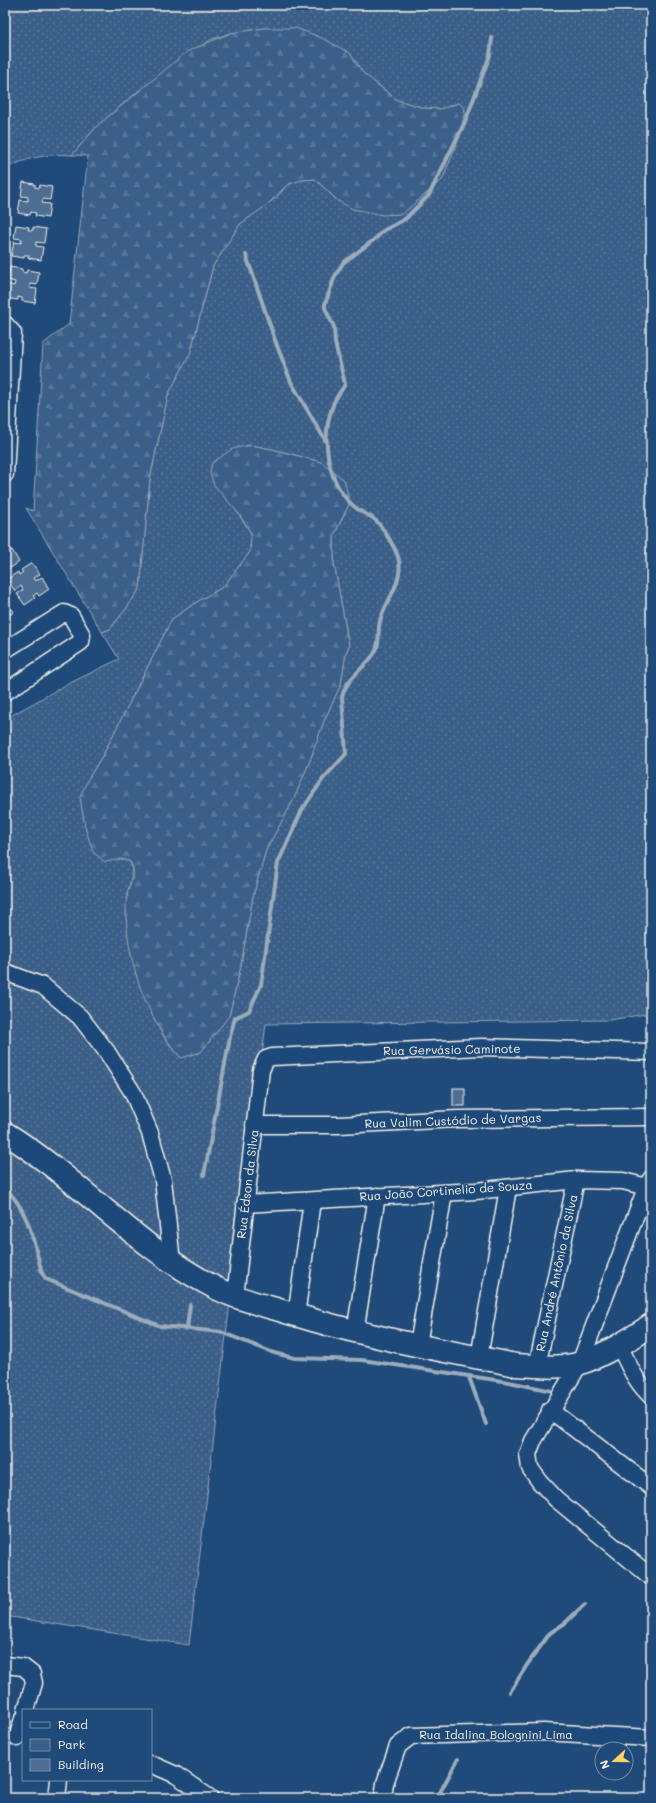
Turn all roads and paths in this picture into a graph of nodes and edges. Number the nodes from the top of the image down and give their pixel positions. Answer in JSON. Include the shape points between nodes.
{"nodes":[{"id":1,"x":5,"y":324,"type":"edge"},
{"id":2,"x":5,"y":474,"type":"edge"},
{"id":3,"x":5,"y":650,"type":"edge"},
{"id":4,"x":5,"y":692,"type":"edge"},
{"id":5,"x":5,"y":972,"type":"edge"},
{"id":6,"x":651,"y":1052,"type":"edge"},
{"id":7,"x":260,"y":1070,"type":"joint"},
{"id":8,"x":651,"y":1117,"type":"edge"},
{"id":9,"x":254,"y":1125,"type":"junction"},
{"id":10,"x":5,"y":1133,"type":"edge"},
{"id":11,"x":576,"y":1180,"type":"junction"},
{"id":12,"x":649,"y":1185,"type":"edge"},
{"id":13,"x":508,"y":1188,"type":"junction"},
{"id":14,"x":444,"y":1193,"type":"junction"},
{"id":15,"x":377,"y":1196,"type":"junction"},
{"id":16,"x":312,"y":1201,"type":"junction"},
{"id":17,"x":245,"y":1204,"type":"junction"},
{"id":18,"x":172,"y":1262,"type":"junction"},
{"id":19,"x":235,"y":1297,"type":"junction"},
{"id":20,"x":296,"y":1316,"type":"junction"},
{"id":21,"x":651,"y":1325,"type":"edge"},
{"id":22,"x":355,"y":1332,"type":"junction"},
{"id":23,"x":418,"y":1345,"type":"junction"},
{"id":24,"x":619,"y":1345,"type":"junction"},
{"id":25,"x":479,"y":1358,"type":"junction"},
{"id":26,"x":580,"y":1363,"type":"junction"},
{"id":27,"x":537,"y":1366,"type":"junction"},
{"id":28,"x":651,"y":1396,"type":"edge"},
{"id":29,"x":550,"y":1410,"type":"junction"},
{"id":30,"x":651,"y":1487,"type":"edge"},
{"id":31,"x":651,"y":1577,"type":"edge"},
{"id":32,"x":5,"y":1665,"type":"edge"},
{"id":33,"x":26,"y":1709,"type":"edge"},
{"id":34,"x":22,"y":1722,"type":"edge"},
{"id":35,"x":15,"y":1738,"type":"edge"},
{"id":36,"x":651,"y":1738,"type":"edge"},
{"id":37,"x":152,"y":1764,"type":"edge"},
{"id":38,"x":59,"y":1781,"type":"edge"},
{"id":39,"x":57,"y":1798,"type":"edge"},
{"id":40,"x":210,"y":1798,"type":"edge"},
{"id":41,"x":384,"y":1798,"type":"edge"}],
"edges":[{"from":1,"to":2,"type":"street","via":[[13,334]]},
{"from":3,"to":4,"type":"street","via":[[64,613],[71,616],[82,635],[81,642]]},
{"from":5,"to":18,"type":"street","via":[[43,986],[80,1017],[107,1052],[133,1093],[150,1133],[162,1180]]},
{"from":6,"to":7,"type":"street","name":"Rua Gervásio Caminote","via":[[480,1047],[272,1057],[266,1059]]},
{"from":7,"to":9,"type":"street","name":"Rua Édson da Silva"},
{"from":8,"to":9,"type":"street","name":"Rua Valim Custódio de Vargas"},
{"from":9,"to":17,"type":"street","name":"Rua Édson da Silva"},
{"from":10,"to":18,"type":"street","via":[[26,1146],[96,1201],[139,1239]]},
{"from":11,"to":12,"type":"street","name":"Rua João Cortinelio de Souza","via":[[623,1181]]},
{"from":11,"to":13,"type":"street","name":"Rua João Cortinelio de Souza"},
{"from":11,"to":27,"type":"street","name":"Rua André Antônio da Silva"},
{"from":12,"to":26,"type":"street"},
{"from":13,"to":14,"type":"street","name":"Rua João Cortinelio de Souza"},
{"from":13,"to":25,"type":"street"},
{"from":14,"to":15,"type":"street","name":"Rua João Cortinelio de Souza"},
{"from":14,"to":23,"type":"street"},
{"from":15,"to":16,"type":"street","name":"Rua João Cortinelio de Souza"},
{"from":15,"to":22,"type":"street"},
{"from":16,"to":17,"type":"street","name":"Rua João Cortinelio de Souza"},
{"from":16,"to":20,"type":"street"},
{"from":17,"to":19,"type":"street","name":"Rua Édson da Silva"},
{"from":18,"to":19,"type":"street","via":[[211,1286]]},
{"from":19,"to":20,"type":"street"},
{"from":20,"to":22,"type":"street"},
{"from":21,"to":24,"type":"street"},
{"from":22,"to":23,"type":"street"},
{"from":23,"to":25,"type":"street"},
{"from":24,"to":26,"type":"street"},
{"from":24,"to":28,"type":"street","via":[[634,1376]]},
{"from":25,"to":27,"type":"street"},
{"from":26,"to":27,"type":"street"},
{"from":26,"to":29,"type":"street"},
{"from":29,"to":30,"type":"street"},
{"from":29,"to":31,"type":"street","via":[[528,1454],[530,1468],[556,1499]]},
{"from":32,"to":33,"type":"street","via":[[23,1667],[32,1674],[34,1683]]},
{"from":34,"to":35,"type":"street"},
{"from":36,"to":41,"type":"street","name":"Rua Idalina Bolognini Lima","via":[[543,1732],[411,1736],[398,1746],[385,1783]]},
{"from":37,"to":40,"type":"street","via":[[176,1775]]},
{"from":38,"to":39,"type":"street"}]}
